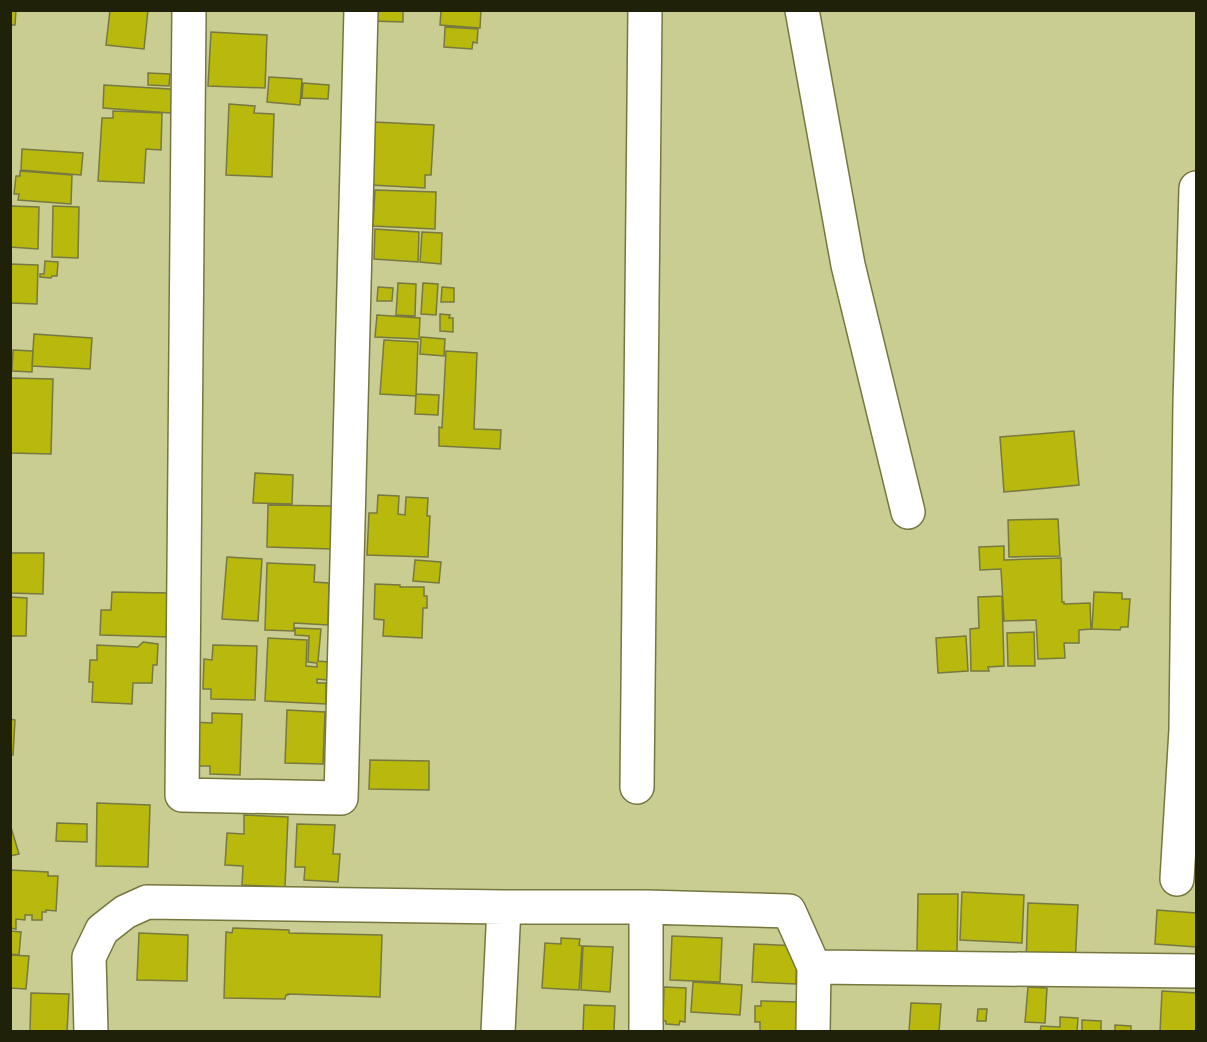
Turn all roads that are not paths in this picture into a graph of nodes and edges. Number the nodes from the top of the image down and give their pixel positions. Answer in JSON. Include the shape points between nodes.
{"nodes":[{"id":1,"x":189,"y":10,"type":"edge"},
{"id":2,"x":361,"y":10,"type":"edge"},
{"id":3,"x":645,"y":10,"type":"edge"},
{"id":4,"x":802,"y":10,"type":"edge"},
{"id":5,"x":1197,"y":188,"type":"edge"},
{"id":6,"x":908,"y":512,"type":"dead end"},
{"id":7,"x":637,"y":787,"type":"dead end"},
{"id":8,"x":1177,"y":879,"type":"dead end"},
{"id":9,"x":504,"y":907,"type":"junction"},
{"id":10,"x":646,"y":907,"type":"junction"},
{"id":11,"x":814,"y":967,"type":"junction"},
{"id":12,"x":1197,"y":971,"type":"edge"},
{"id":13,"x":91,"y":1032,"type":"edge"},
{"id":14,"x":498,"y":1032,"type":"edge"},
{"id":15,"x":646,"y":1032,"type":"edge"},
{"id":16,"x":813,"y":1032,"type":"edge"}],
"edges":[{"from":1,"to":2,"type":"street","via":[[182,795],[342,798]]},
{"from":3,"to":7,"type":"street"},
{"from":4,"to":6,"type":"street","via":[[848,265]]},
{"from":5,"to":8,"type":"street","via":[[1186,730]]},
{"from":9,"to":10,"type":"street"},
{"from":9,"to":13,"type":"street","via":[[147,902],[124,912],[102,930],[89,957]]},
{"from":9,"to":14,"type":"street"},
{"from":10,"to":11,"type":"street","via":[[789,912]]},
{"from":10,"to":15,"type":"street"},
{"from":11,"to":12,"type":"street"},
{"from":11,"to":16,"type":"street"}]}
